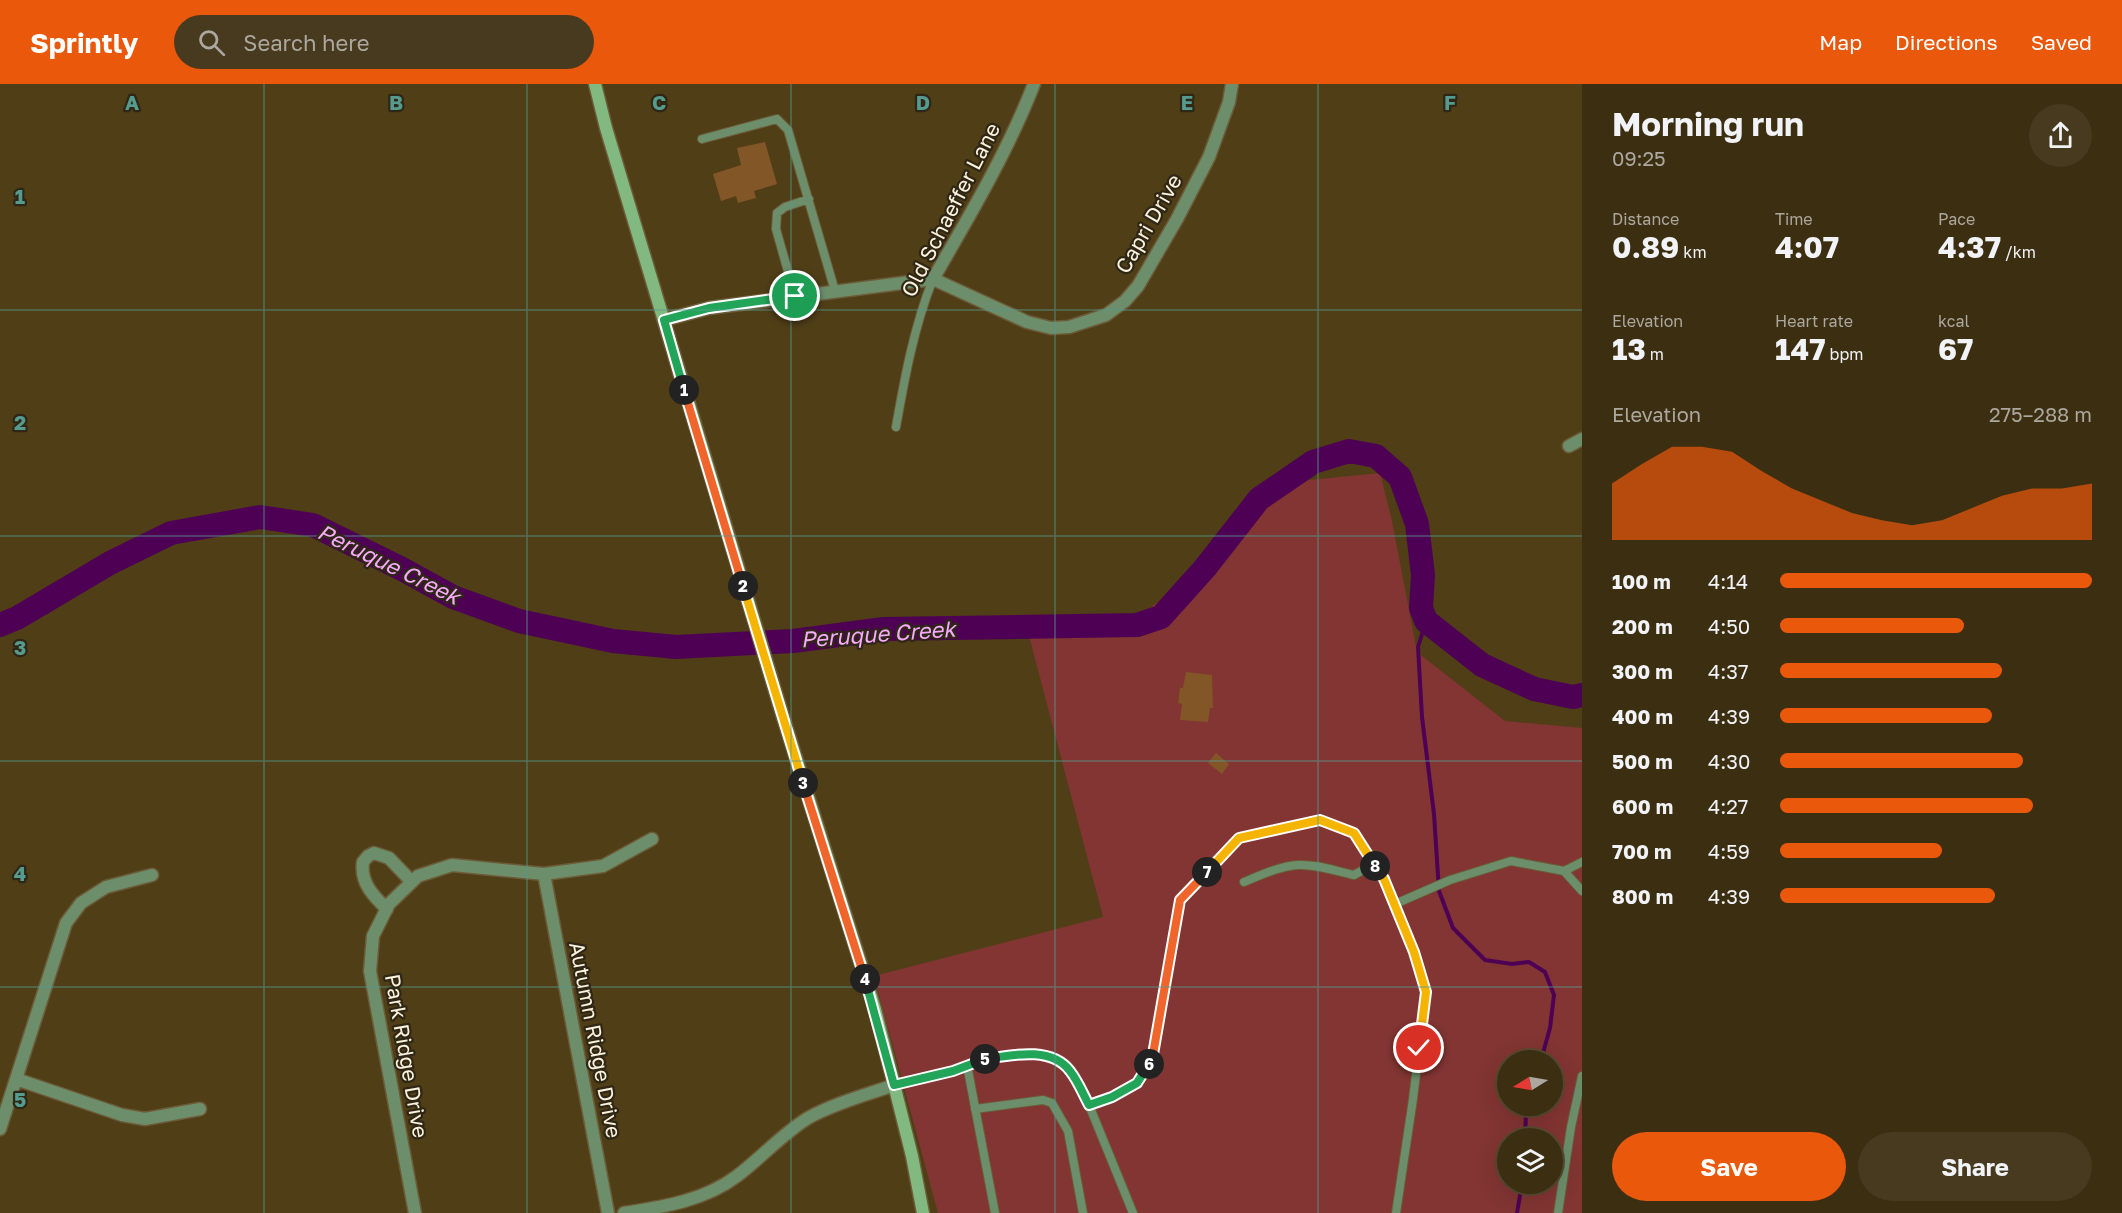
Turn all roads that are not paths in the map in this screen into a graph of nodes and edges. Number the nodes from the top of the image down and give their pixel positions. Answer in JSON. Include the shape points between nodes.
{"nodes":[{"id":1,"x":595,"y":84,"type":"edge"},
{"id":2,"x":1034,"y":84,"type":"edge"},
{"id":3,"x":1232,"y":84,"type":"edge"},
{"id":4,"x":702,"y":139,"type":"dead end"},
{"id":5,"x":809,"y":199,"type":"junction"},
{"id":6,"x":933,"y":279,"type":"junction"},
{"id":7,"x":835,"y":291,"type":"junction"},
{"id":8,"x":795,"y":296,"type":"junction"},
{"id":9,"x":664,"y":320,"type":"junction"},
{"id":10,"x":896,"y":426,"type":"dead end"},
{"id":11,"x":1582,"y":439,"type":"edge"},
{"id":12,"x":1569,"y":446,"type":"dead end"},
{"id":13,"x":652,"y":839,"type":"dead end"},
{"id":14,"x":1582,"y":862,"type":"edge"},
{"id":15,"x":1374,"y":864,"type":"junction"},
{"id":16,"x":1564,"y":871,"type":"junction"},
{"id":17,"x":544,"y":874,"type":"junction"},
{"id":18,"x":152,"y":875,"type":"dead end"},
{"id":19,"x":412,"y":882,"type":"junction"},
{"id":20,"x":1244,"y":882,"type":"dead end"},
{"id":21,"x":1582,"y":891,"type":"edge"},
{"id":22,"x":1395,"y":904,"type":"junction"},
{"id":23,"x":387,"y":909,"type":"junction"},
{"id":24,"x":967,"y":1065,"type":"junction"},
{"id":25,"x":1582,"y":1076,"type":"edge"},
{"id":26,"x":16,"y":1079,"type":"junction"},
{"id":27,"x":894,"y":1085,"type":"junction"},
{"id":28,"x":1089,"y":1105,"type":"junction"},
{"id":29,"x":200,"y":1109,"type":"dead end"},
{"id":30,"x":975,"y":1109,"type":"junction"},
{"id":31,"x":0,"y":1129,"type":"edge"},
{"id":32,"x":415,"y":1213,"type":"edge"},
{"id":33,"x":608,"y":1213,"type":"edge"},
{"id":34,"x":624,"y":1213,"type":"edge"},
{"id":35,"x":922,"y":1213,"type":"edge"},
{"id":36,"x":995,"y":1213,"type":"edge"},
{"id":37,"x":1083,"y":1213,"type":"edge"},
{"id":38,"x":1133,"y":1213,"type":"edge"},
{"id":39,"x":1396,"y":1213,"type":"edge"},
{"id":40,"x":1558,"y":1213,"type":"edge"}],
"edges":[{"from":1,"to":9,"type":"main road"},
{"from":2,"to":6,"type":"street","name":"Old Schaeffer Lane","via":[[994,171]]},
{"from":3,"to":6,"type":"street","name":"Capri Drive","via":[[1209,157],[1177,219],[1138,286],[1106,315],[1070,327],[1051,328],[1027,322]]},
{"from":4,"to":5,"type":"lane","via":[[777,119],[788,130]]},
{"from":5,"to":7,"type":"lane"},
{"from":5,"to":8,"type":"lane","via":[[777,213],[776,228]]},
{"from":6,"to":7,"type":"street"},
{"from":6,"to":10,"type":"lane","name":"Old Schaeffer Lane","via":[[912,341]]},
{"from":7,"to":8,"type":"street"},
{"from":8,"to":9,"type":"street","via":[[709,308]]},
{"from":9,"to":27,"type":"main road","via":[[875,1009]]},
{"from":11,"to":12,"type":"street"},
{"from":13,"to":17,"type":"street","name":"Park Ridge Drive","via":[[603,866]]},
{"from":14,"to":16,"type":"lane"},
{"from":15,"to":20,"type":"lane","via":[[1354,875],[1297,865]]},
{"from":15,"to":22,"type":"lane"},
{"from":15,"to":28,"type":"lane","via":[[1354,833],[1320,820],[1239,838],[1180,900],[1152,1060],[1137,1083]]},
{"from":16,"to":21,"type":"lane"},
{"from":16,"to":22,"type":"lane","via":[[1511,861],[1450,880]]},
{"from":17,"to":19,"type":"street","name":"Park Ridge Drive","via":[[452,865],[418,876]]},
{"from":17,"to":33,"type":"street","name":"Autumn Ridge Drive"},
{"from":18,"to":26,"type":"street","via":[[106,887],[81,903],[66,923]]},
{"from":19,"to":23,"type":"street","name":"Park Ridge Drive"},
{"from":19,"to":23,"type":"street","via":[[389,858],[374,853],[368,856],[363,862],[363,878],[371,894]]},
{"from":22,"to":39,"type":"lane","via":[[1426,992]]},
{"from":23,"to":32,"type":"street","name":"Park Ridge Drive","via":[[373,936],[370,971]]},
{"from":24,"to":27,"type":"lane"},
{"from":24,"to":28,"type":"lane","via":[[1027,1053],[1051,1057],[1070,1070]]},
{"from":24,"to":30,"type":"lane"},
{"from":25,"to":40,"type":"lane"},
{"from":26,"to":29,"type":"street","via":[[145,1119]]},
{"from":26,"to":31,"type":"street"},
{"from":27,"to":34,"type":"street","via":[[808,1119],[716,1189],[696,1198]]},
{"from":27,"to":35,"type":"main road"},
{"from":28,"to":38,"type":"lane"},
{"from":30,"to":36,"type":"lane"},
{"from":30,"to":37,"type":"lane","via":[[1043,1100],[1052,1103],[1068,1131]]}]}
